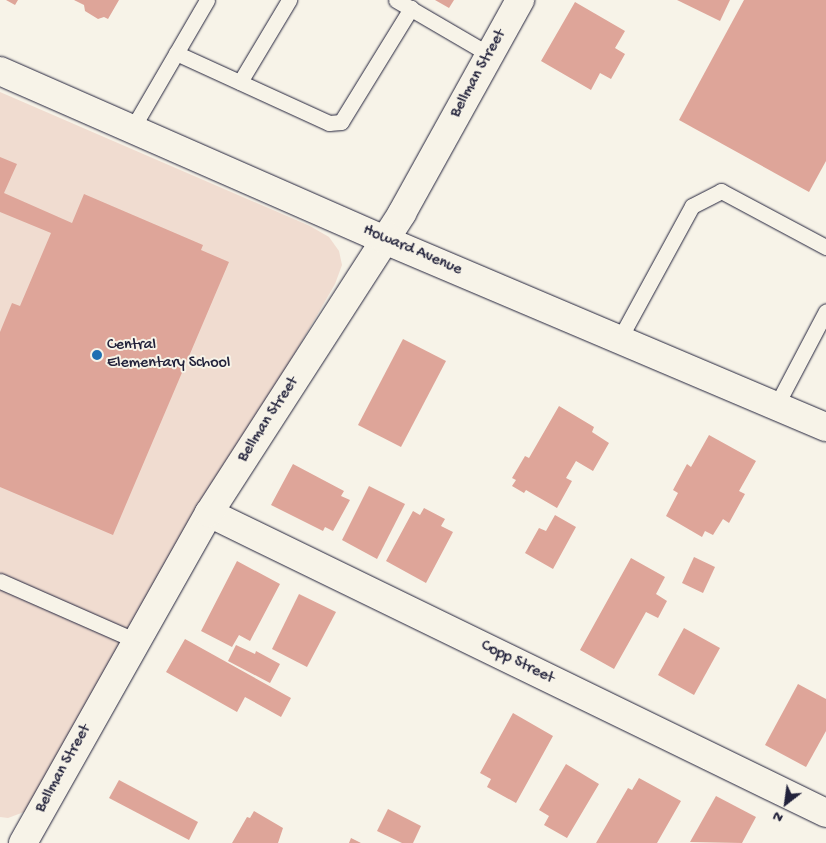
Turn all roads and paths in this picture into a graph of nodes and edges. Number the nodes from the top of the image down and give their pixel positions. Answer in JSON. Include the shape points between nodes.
{"nodes":[{"id":1,"x":207,"y":0,"type":"edge"},
{"id":2,"x":289,"y":0,"type":"edge"},
{"id":3,"x":396,"y":0,"type":"edge"},
{"id":4,"x":520,"y":0,"type":"edge"},
{"id":5,"x":410,"y":8,"type":"junction"},
{"id":6,"x":176,"y":54,"type":"junction"},
{"id":7,"x":490,"y":55,"type":"junction"},
{"id":8,"x":0,"y":71,"type":"edge"},
{"id":9,"x":240,"y":82,"type":"junction"},
{"id":10,"x":132,"y":129,"type":"junction"},
{"id":11,"x":384,"y":240,"type":"junction"},
{"id":12,"x":826,"y":247,"type":"edge"},
{"id":13,"x":826,"y":311,"type":"edge"},
{"id":14,"x":620,"y":338,"type":"junction"},
{"id":15,"x":776,"y":406,"type":"junction"},
{"id":16,"x":826,"y":426,"type":"edge"},
{"id":17,"x":209,"y":513,"type":"junction"},
{"id":18,"x":0,"y":580,"type":"edge"},
{"id":19,"x":137,"y":641,"type":"junction"},
{"id":20,"x":826,"y":813,"type":"edge"},
{"id":21,"x":0,"y":841,"type":"edge"},
{"id":22,"x":4,"y":843,"type":"edge"},
{"id":23,"x":23,"y":843,"type":"edge"}],
"edges":[{"from":1,"to":6,"type":"lane"},
{"from":2,"to":9,"type":"lane"},
{"from":3,"to":5,"type":"lane"},
{"from":4,"to":7,"type":"street","name":"Bellman Street"},
{"from":5,"to":7,"type":"lane"},
{"from":5,"to":9,"type":"lane","via":[[341,122],[330,123]]},
{"from":6,"to":9,"type":"lane"},
{"from":6,"to":10,"type":"lane"},
{"from":7,"to":11,"type":"street","name":"Bellman Street"},
{"from":8,"to":10,"type":"street","name":"Howard Avenue"},
{"from":10,"to":11,"type":"street","name":"Howard Avenue"},
{"from":11,"to":14,"type":"street","name":"Howard Avenue"},
{"from":11,"to":17,"type":"street","name":"Bellman Street"},
{"from":12,"to":14,"type":"lane","via":[[722,191],[692,206]]},
{"from":13,"to":15,"type":"lane"},
{"from":14,"to":15,"type":"street","name":"Howard Avenue"},
{"from":15,"to":16,"type":"street","name":"Howard Avenue"},
{"from":17,"to":19,"type":"street","name":"Bellman Street"},
{"from":17,"to":20,"type":"street","name":"Copp Street"},
{"from":18,"to":19,"type":"lane"},
{"from":19,"to":23,"type":"street","name":"Bellman Street"},
{"from":21,"to":22,"type":"street"}]}
